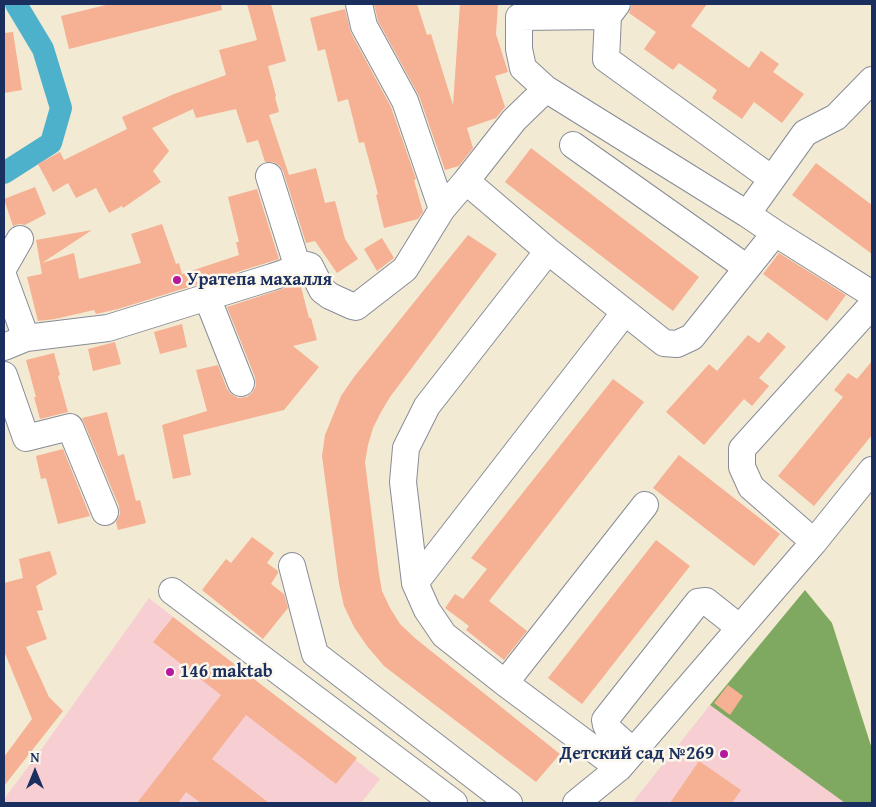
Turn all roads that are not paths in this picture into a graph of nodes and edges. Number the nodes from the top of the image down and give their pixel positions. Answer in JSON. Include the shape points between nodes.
{"nodes":[{"id":1,"x":359,"y":4,"type":"edge"},
{"id":2,"x":613,"y":10,"type":"edge"},
{"id":3,"x":872,"y":80,"type":"edge"},
{"id":4,"x":546,"y":89,"type":"junction"},
{"id":5,"x":573,"y":145,"type":"dead end"},
{"id":6,"x":269,"y":176,"type":"dead end"},
{"id":7,"x":772,"y":179,"type":"junction"},
{"id":8,"x":466,"y":181,"type":"junction"},
{"id":9,"x":442,"y":209,"type":"junction"},
{"id":10,"x":747,"y":214,"type":"junction"},
{"id":11,"x":775,"y":233,"type":"junction"},
{"id":12,"x":20,"y":239,"type":"dead end"},
{"id":13,"x":548,"y":251,"type":"junction"},
{"id":14,"x":4,"y":267,"type":"edge"},
{"id":15,"x":298,"y":268,"type":"junction"},
{"id":16,"x":747,"y":268,"type":"junction"},
{"id":17,"x":4,"y":278,"type":"edge"},
{"id":18,"x":872,"y":294,"type":"edge"},
{"id":19,"x":207,"y":297,"type":"junction"},
{"id":20,"x":872,"y":304,"type":"edge"},
{"id":21,"x":625,"y":312,"type":"junction"},
{"id":22,"x":15,"y":342,"type":"edge"},
{"id":23,"x":4,"y":376,"type":"edge"},
{"id":24,"x":241,"y":383,"type":"dead end"},
{"id":25,"x":872,"y":470,"type":"edge"},
{"id":26,"x":645,"y":505,"type":"dead end"},
{"id":27,"x":105,"y":512,"type":"dead end"},
{"id":28,"x":814,"y":542,"type":"junction"},
{"id":29,"x":292,"y":566,"type":"dead end"},
{"id":30,"x":415,"y":583,"type":"junction"},
{"id":31,"x":172,"y":591,"type":"dead end"},
{"id":32,"x":740,"y":628,"type":"junction"},
{"id":33,"x":505,"y":683,"type":"junction"},
{"id":34,"x":626,"y":759,"type":"junction"},
{"id":35,"x":454,"y":803,"type":"edge"},
{"id":36,"x":509,"y":803,"type":"edge"},
{"id":37,"x":576,"y":803,"type":"edge"}],
"edges":[{"from":1,"to":9,"type":"street","via":[[364,26],[405,101]]},
{"from":2,"to":4,"type":"street","via":[[519,17],[523,68]]},
{"from":2,"to":7,"type":"street","via":[[606,59]]},
{"from":3,"to":7,"type":"street","via":[[836,117],[805,133]]},
{"from":4,"to":8,"type":"street","via":[[514,120]]},
{"from":4,"to":10,"type":"street"},
{"from":5,"to":16,"type":"street"},
{"from":6,"to":15,"type":"street"},
{"from":7,"to":10,"type":"street"},
{"from":8,"to":9,"type":"street"},
{"from":8,"to":13,"type":"street"},
{"from":9,"to":15,"type":"street","via":[[405,269],[356,307],[322,290],[310,266]]},
{"from":10,"to":11,"type":"street"},
{"from":11,"to":16,"type":"street"},
{"from":11,"to":18,"type":"street"},
{"from":12,"to":14,"type":"street"},
{"from":13,"to":21,"type":"street"},
{"from":13,"to":30,"type":"street","via":[[427,406],[406,448],[403,482]]},
{"from":15,"to":19,"type":"street"},
{"from":16,"to":21,"type":"street","via":[[692,337],[677,344],[664,343]]},
{"from":17,"to":22,"type":"street"},
{"from":19,"to":22,"type":"street","via":[[108,328]]},
{"from":19,"to":24,"type":"street"},
{"from":20,"to":28,"type":"street","via":[[742,449],[742,467],[751,487]]},
{"from":21,"to":30,"type":"street"},
{"from":23,"to":27,"type":"street","via":[[26,438],[70,427]]},
{"from":25,"to":28,"type":"street"},
{"from":26,"to":33,"type":"street"},
{"from":28,"to":32,"type":"street"},
{"from":29,"to":36,"type":"street","via":[[315,654]]},
{"from":30,"to":33,"type":"street","via":[[444,636]]},
{"from":31,"to":35,"type":"street"},
{"from":32,"to":34,"type":"street"},
{"from":32,"to":34,"type":"street","via":[[706,601],[698,602],[605,720]]},
{"from":33,"to":34,"type":"street"},
{"from":34,"to":37,"type":"street"}]}
